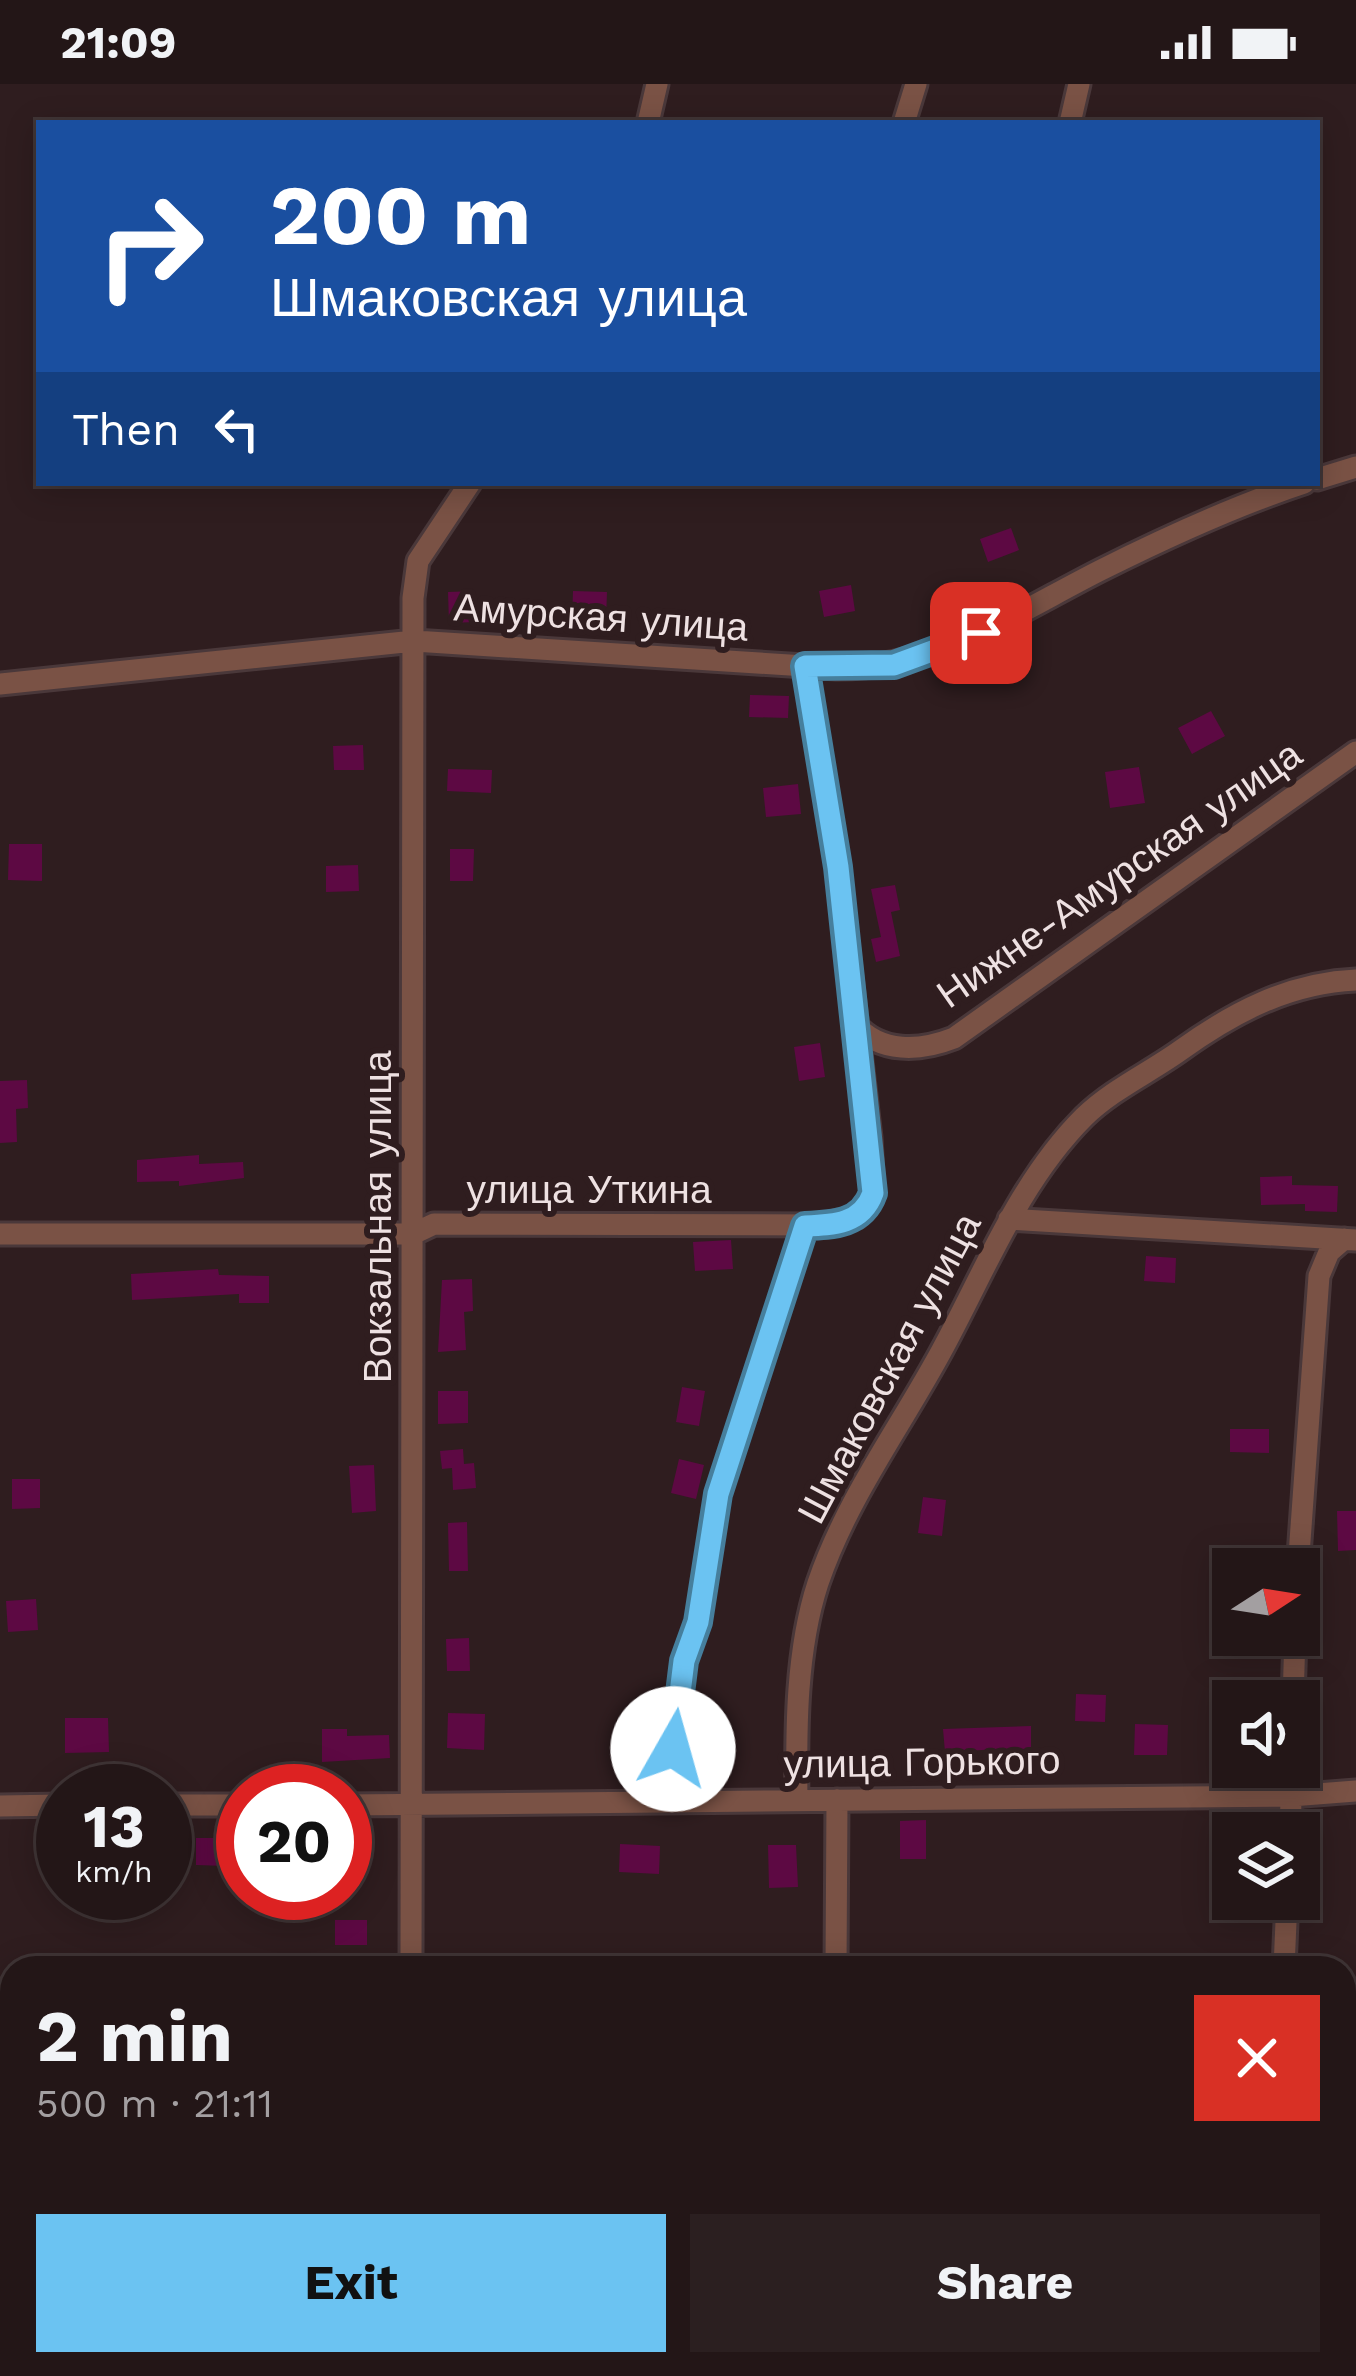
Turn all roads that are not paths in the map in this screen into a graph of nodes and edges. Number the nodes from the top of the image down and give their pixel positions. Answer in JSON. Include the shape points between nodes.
{"nodes":[{"id":1,"x":657,"y":84,"type":"edge"},
{"id":2,"x":916,"y":84,"type":"edge"},
{"id":3,"x":1079,"y":84,"type":"edge"},
{"id":4,"x":649,"y":120,"type":"edge"},
{"id":5,"x":905,"y":120,"type":"edge"},
{"id":6,"x":1071,"y":120,"type":"edge"},
{"id":7,"x":1356,"y":467,"type":"edge"},
{"id":8,"x":1320,"y":478,"type":"edge"},
{"id":9,"x":468,"y":486,"type":"edge"},
{"id":10,"x":1296,"y":486,"type":"edge"},
{"id":11,"x":414,"y":641,"type":"junction"},
{"id":12,"x":805,"y":666,"type":"junction"},
{"id":13,"x":0,"y":684,"type":"edge"},
{"id":14,"x":1356,"y":752,"type":"edge"},
{"id":15,"x":1356,"y":980,"type":"edge"},
{"id":16,"x":855,"y":1024,"type":"junction"},
{"id":17,"x":1009,"y":1219,"type":"junction"},
{"id":18,"x":813,"y":1225,"type":"junction"},
{"id":19,"x":0,"y":1234,"type":"edge"},
{"id":20,"x":413,"y":1234,"type":"junction"},
{"id":21,"x":1350,"y":1239,"type":"edge"},
{"id":22,"x":1300,"y":1548,"type":"edge"},
{"id":23,"x":1291,"y":1788,"type":"edge"},
{"id":24,"x":1356,"y":1790,"type":"edge"},
{"id":25,"x":1291,"y":1796,"type":"junction"},
{"id":26,"x":797,"y":1800,"type":"junction"},
{"id":27,"x":837,"y":1800,"type":"junction"},
{"id":28,"x":668,"y":1801,"type":"junction"},
{"id":29,"x":0,"y":1805,"type":"edge"},
{"id":30,"x":36,"y":1805,"type":"edge"},
{"id":31,"x":372,"y":1805,"type":"edge"},
{"id":32,"x":413,"y":1805,"type":"junction"},
{"id":33,"x":1291,"y":1812,"type":"edge"},
{"id":34,"x":1287,"y":1920,"type":"edge"},
{"id":35,"x":411,"y":1956,"type":"edge"},
{"id":36,"x":836,"y":1956,"type":"edge"},
{"id":37,"x":1285,"y":1956,"type":"edge"}],
"edges":[{"from":1,"to":4,"type":"street"},
{"from":2,"to":5,"type":"street"},
{"from":3,"to":6,"type":"street"},
{"from":7,"to":8,"type":"street"},
{"from":9,"to":11,"type":"street","name":"Вокзальная улица","via":[[418,561]]},
{"from":10,"to":12,"type":"street","name":"Амурская улица","via":[[1181,532],[920,659]]},
{"from":11,"to":12,"type":"street","name":"Амурская улица"},
{"from":11,"to":13,"type":"street","name":"Амурская улица"},
{"from":11,"to":20,"type":"street","name":"Вокзальная улица"},
{"from":12,"to":16,"type":"street"},
{"from":14,"to":16,"type":"street","name":"Нижне-Амурская улица","via":[[954,1038],[901,1047]]},
{"from":15,"to":17,"type":"street","name":"Шмаковская улица","via":[[1283,993],[1228,1016],[1084,1117]]},
{"from":16,"to":18,"type":"street","via":[[873,1193],[856,1217]]},
{"from":17,"to":21,"type":"street"},
{"from":17,"to":26,"type":"street","name":"Шмаковская улица","via":[[942,1352],[875,1456],[817,1586],[799,1699]]},
{"from":18,"to":20,"type":"street","name":"улица Уткина","via":[[434,1224]]},
{"from":18,"to":28,"type":"street","via":[[718,1494],[703,1600],[684,1661]]},
{"from":19,"to":20,"type":"street","name":"улица Уткина"},
{"from":20,"to":32,"type":"street","name":"Вокзальная улица"},
{"from":21,"to":22,"type":"street","via":[[1322,1263],[1319,1276]]},
{"from":23,"to":25,"type":"street"},
{"from":24,"to":25,"type":"street","name":"улица Горького"},
{"from":25,"to":27,"type":"street","name":"улица Горького"},
{"from":25,"to":33,"type":"street"},
{"from":26,"to":27,"type":"street","name":"улица Горького"},
{"from":26,"to":28,"type":"street","name":"улица Горького"},
{"from":27,"to":36,"type":"street"},
{"from":28,"to":32,"type":"street","name":"улица Горького"},
{"from":29,"to":30,"type":"street"},
{"from":31,"to":32,"type":"street","name":"улица Горького"},
{"from":32,"to":35,"type":"street","name":"Вокзальная улица"},
{"from":34,"to":37,"type":"street"}]}
